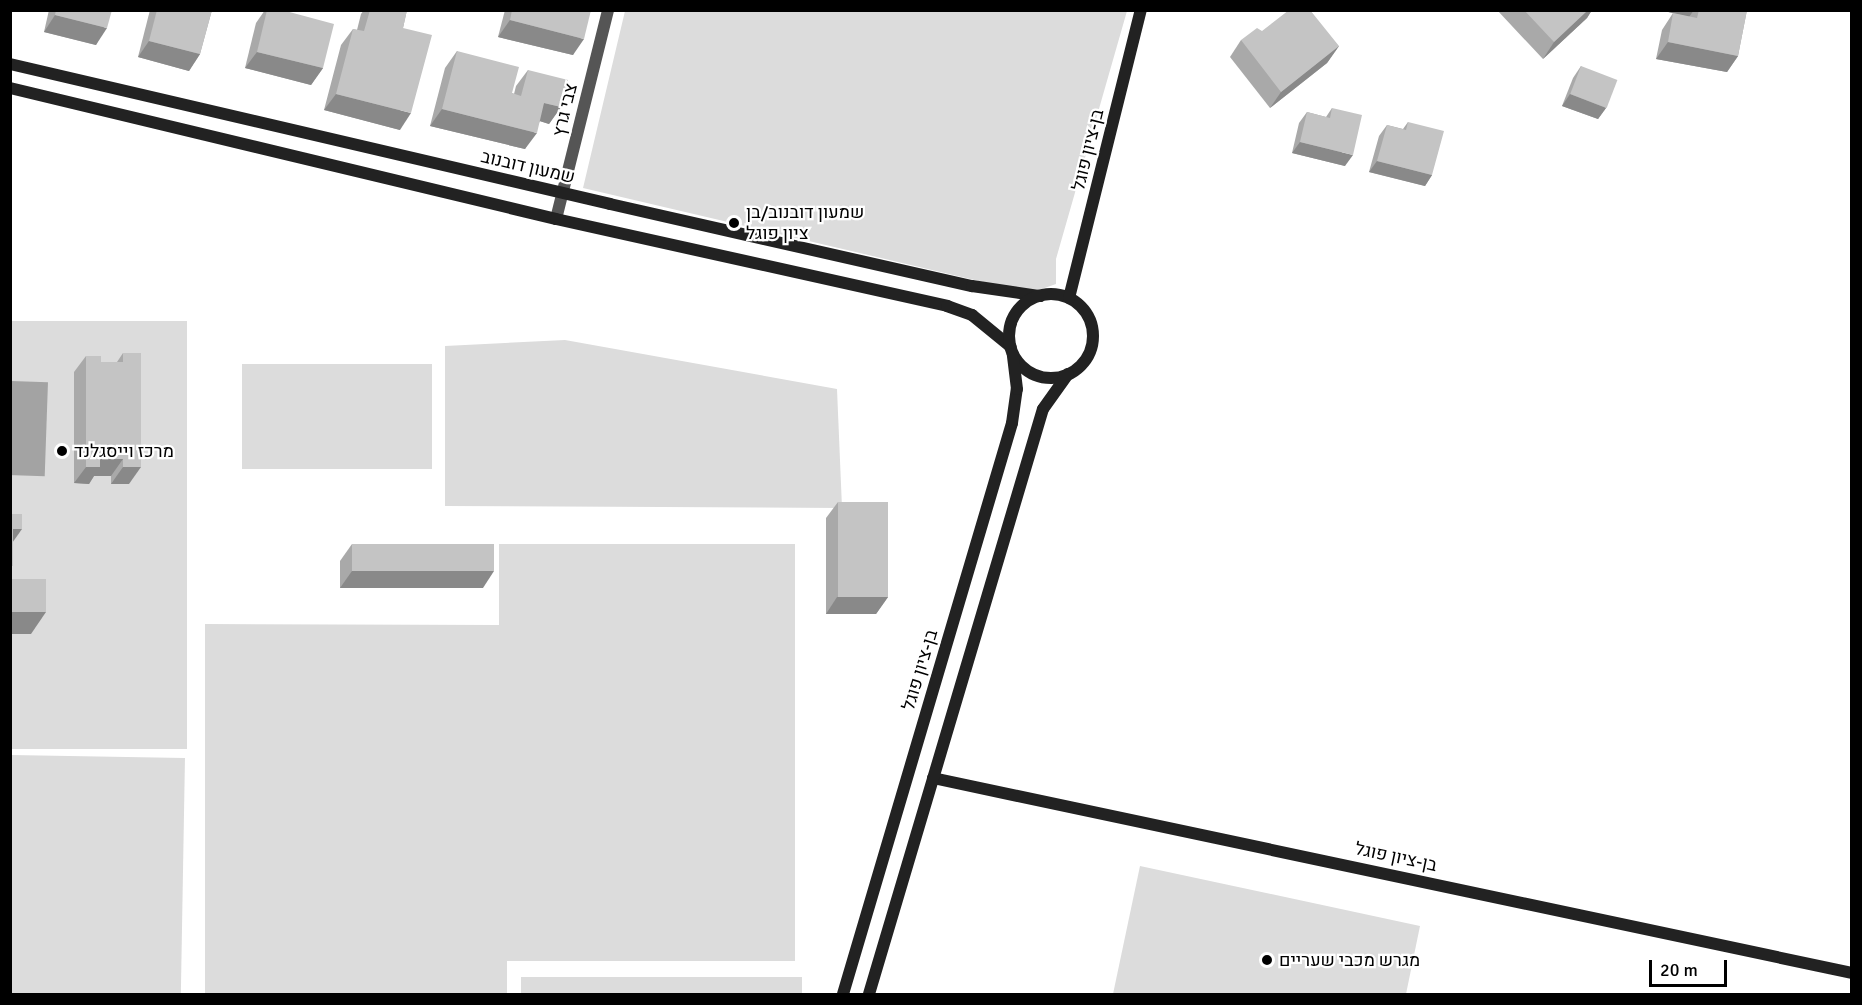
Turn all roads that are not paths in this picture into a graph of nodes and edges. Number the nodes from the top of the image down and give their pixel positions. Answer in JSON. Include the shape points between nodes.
{"nodes":[{"id":1,"x":608,"y":10,"type":"edge"},
{"id":2,"x":1141,"y":10,"type":"edge"},
{"id":3,"x":10,"y":64,"type":"edge"},
{"id":4,"x":10,"y":88,"type":"edge"},
{"id":5,"x":564,"y":193,"type":"junction"},
{"id":6,"x":556,"y":219,"type":"junction"},
{"id":7,"x":1040,"y":296,"type":"junction"},
{"id":8,"x":1069,"y":298,"type":"junction"},
{"id":9,"x":1012,"y":350,"type":"junction"},
{"id":10,"x":1068,"y":374,"type":"junction"},
{"id":11,"x":933,"y":778,"type":"junction"},
{"id":12,"x":1851,"y":973,"type":"edge"},
{"id":13,"x":843,"y":994,"type":"edge"},
{"id":14,"x":869,"y":994,"type":"edge"}],
"edges":[{"from":1,"to":5,"type":"street","name":"צבי גרץ"},
{"from":2,"to":8,"type":"street","name":"בן-ציון פוגל"},
{"from":3,"to":5,"type":"street","name":"שמעון דובנוב"},
{"from":4,"to":6,"type":"street"},
{"from":5,"to":6,"type":"street","name":"צבי גרץ"},
{"from":5,"to":7,"type":"street","name":"שמעון דובנוב","via":[[972,286]]},
{"from":6,"to":9,"type":"street","via":[[947,306],[972,315]]},
{"from":7,"to":8,"type":"street"},
{"from":7,"to":9,"type":"street","via":[[1016,312],[1011,325]]},
{"from":8,"to":10,"type":"street","via":[[1089,316],[1094,336],[1085,362]]},
{"from":9,"to":10,"type":"street","via":[[1036,375],[1052,378]]},
{"from":9,"to":13,"type":"street","name":"בן-ציון פוגל","via":[[1017,389],[1012,423]]},
{"from":10,"to":11,"type":"street","via":[[1043,409]]},
{"from":11,"to":12,"type":"street","name":"בן-ציון פוגל"},
{"from":11,"to":14,"type":"street"}]}
